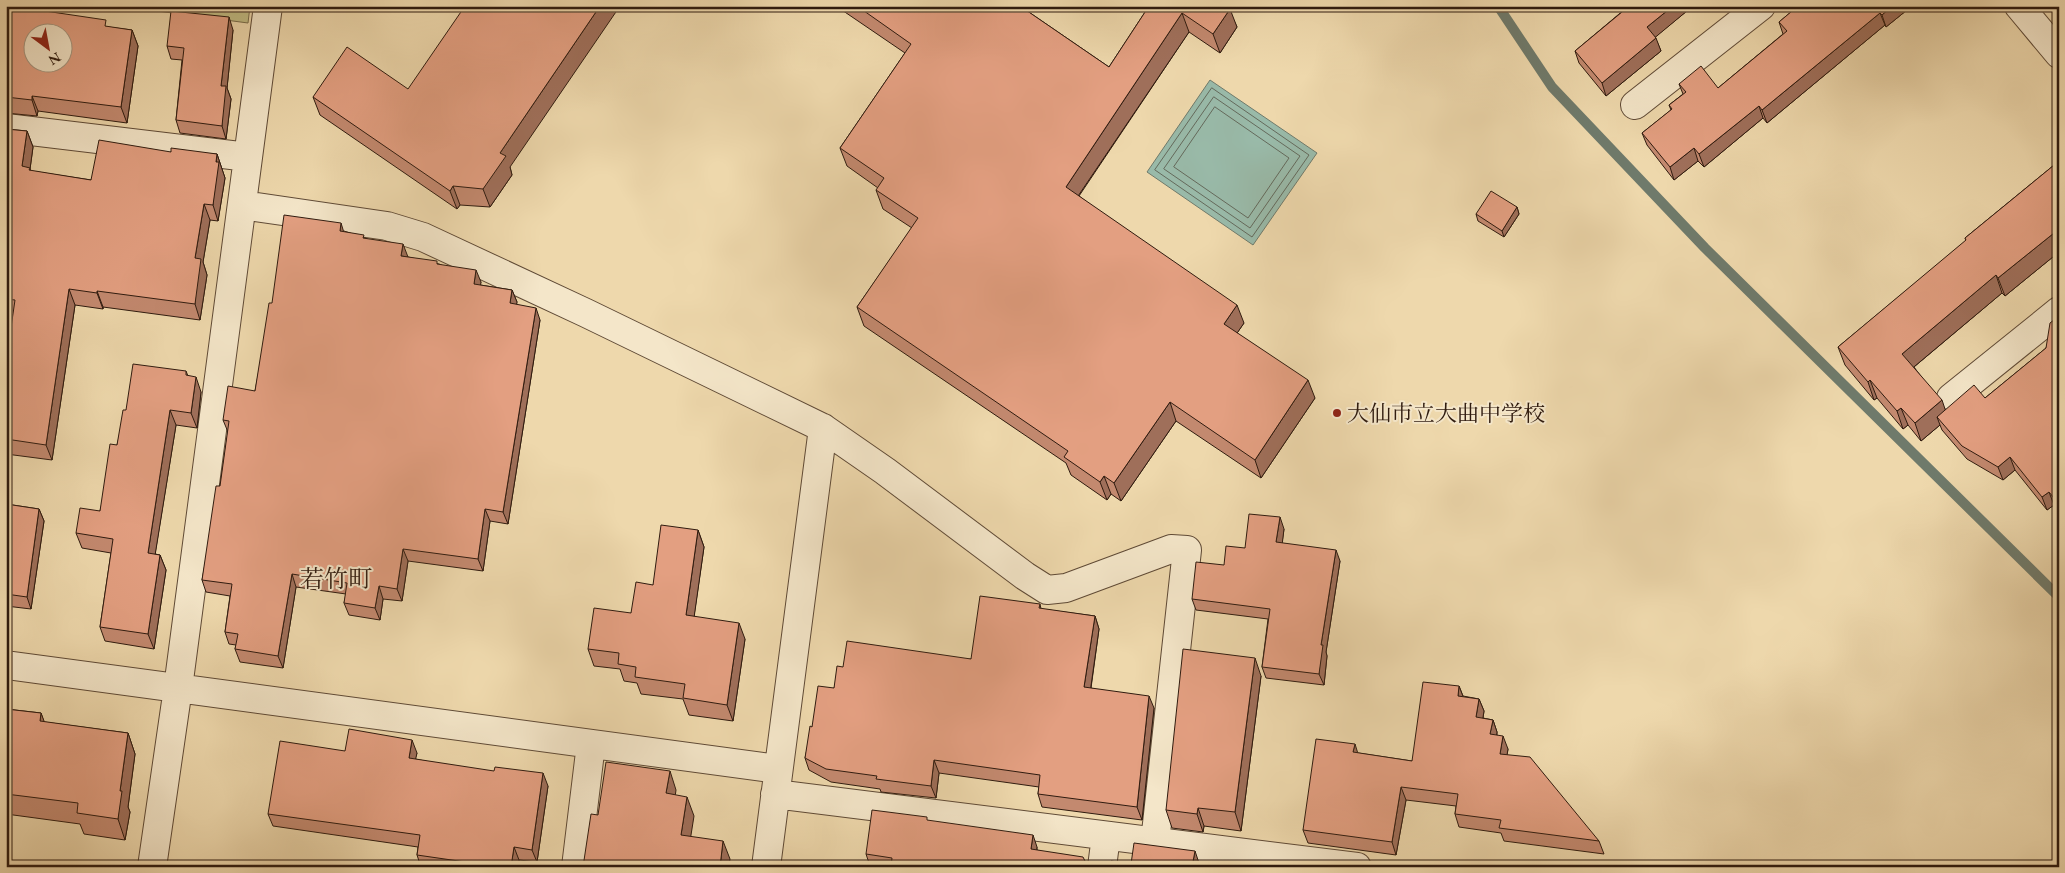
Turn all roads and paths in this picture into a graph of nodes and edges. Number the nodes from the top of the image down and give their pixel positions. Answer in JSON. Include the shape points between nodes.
{"nodes":[{"id":1,"x":268,"y":6,"type":"edge"},
{"id":2,"x":1761,"y":6,"type":"edge"},
{"id":3,"x":2019,"y":6,"type":"edge"},
{"id":4,"x":2059,"y":54,"type":"edge"},
{"id":5,"x":1635,"y":105,"type":"dead end"},
{"id":6,"x":6,"y":128,"type":"edge"},
{"id":7,"x":248,"y":157,"type":"junction"},
{"id":8,"x":242,"y":205,"type":"junction"},
{"id":9,"x":2059,"y":311,"type":"edge"},
{"id":10,"x":1951,"y":398,"type":"dead end"},
{"id":11,"x":823,"y":428,"type":"junction"},
{"id":12,"x":6,"y":665,"type":"edge"},
{"id":13,"x":178,"y":688,"type":"junction"},
{"id":14,"x":591,"y":744,"type":"junction"},
{"id":15,"x":776,"y":782,"type":"junction"},
{"id":16,"x":1106,"y":836,"type":"junction"},
{"id":17,"x":1155,"y":842,"type":"junction"},
{"id":18,"x":152,"y":867,"type":"edge"},
{"id":19,"x":576,"y":867,"type":"edge"},
{"id":20,"x":766,"y":867,"type":"edge"},
{"id":21,"x":1102,"y":867,"type":"edge"},
{"id":22,"x":1357,"y":867,"type":"edge"}],
"edges":[{"from":1,"to":7,"type":"street"},
{"from":2,"to":5,"type":"street"},
{"from":3,"to":4,"type":"street"},
{"from":6,"to":7,"type":"street"},
{"from":7,"to":8,"type":"street"},
{"from":8,"to":11,"type":"street","via":[[387,226],[423,237]]},
{"from":8,"to":13,"type":"street"},
{"from":9,"to":10,"type":"street"},
{"from":11,"to":15,"type":"street"},
{"from":11,"to":17,"type":"street","via":[[1047,590],[1066,588],[1171,550],[1187,550]]},
{"from":12,"to":13,"type":"street"},
{"from":13,"to":14,"type":"street"},
{"from":13,"to":18,"type":"street"},
{"from":14,"to":15,"type":"street"},
{"from":14,"to":19,"type":"street"},
{"from":15,"to":16,"type":"street"},
{"from":15,"to":20,"type":"street"},
{"from":16,"to":17,"type":"street"},
{"from":16,"to":21,"type":"street"},
{"from":17,"to":22,"type":"street"}]}
